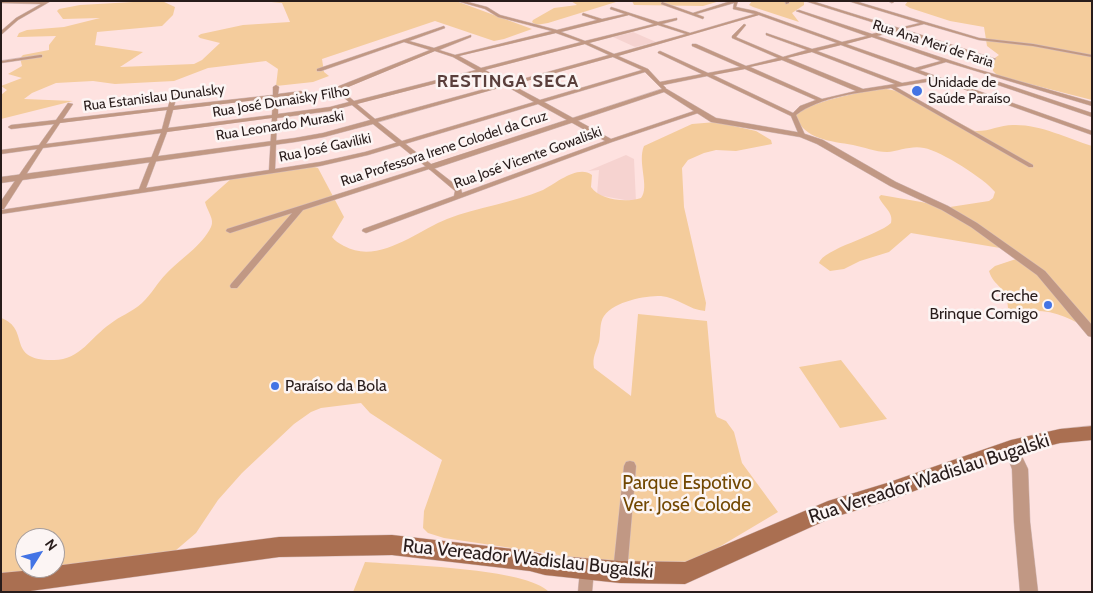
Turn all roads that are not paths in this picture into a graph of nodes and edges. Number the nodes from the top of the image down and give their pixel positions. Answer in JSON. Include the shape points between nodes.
{"nodes":[{"id":1,"x":459,"y":1,"type":"edge"},
{"id":2,"x":807,"y":1,"type":"edge"},
{"id":3,"x":850,"y":1,"type":"edge"},
{"id":4,"x":868,"y":1,"type":"edge"},
{"id":5,"x":1,"y":2,"type":"edge"},
{"id":6,"x":47,"y":2,"type":"edge"},
{"id":7,"x":662,"y":2,"type":"edge"},
{"id":8,"x":736,"y":2,"type":"edge"},
{"id":9,"x":856,"y":5,"type":"junction"},
{"id":10,"x":611,"y":8,"type":"dead end"},
{"id":11,"x":846,"y":9,"type":"dead end"},
{"id":12,"x":838,"y":10,"type":"junction"},
{"id":13,"x":798,"y":11,"type":"dead end"},
{"id":14,"x":830,"y":12,"type":"dead end"},
{"id":15,"x":584,"y":14,"type":"dead end"},
{"id":16,"x":629,"y":14,"type":"junction"},
{"id":17,"x":693,"y":14,"type":"junction"},
{"id":18,"x":759,"y":14,"type":"junction"},
{"id":19,"x":821,"y":14,"type":"dead end"},
{"id":20,"x":813,"y":16,"type":"junction"},
{"id":21,"x":704,"y":18,"type":"dead end"},
{"id":22,"x":676,"y":19,"type":"dead end"},
{"id":23,"x":601,"y":21,"type":"junction"},
{"id":24,"x":924,"y":23,"type":"junction"},
{"id":25,"x":657,"y":24,"type":"junction"},
{"id":26,"x":744,"y":25,"type":"dead end"},
{"id":27,"x":444,"y":27,"type":"dead end"},
{"id":28,"x":900,"y":30,"type":"junction"},
{"id":29,"x":555,"y":31,"type":"junction"},
{"id":30,"x":1,"y":34,"type":"edge"},
{"id":31,"x":689,"y":34,"type":"junction"},
{"id":32,"x":768,"y":34,"type":"dead end"},
{"id":33,"x":469,"y":36,"type":"dead end"},
{"id":34,"x":874,"y":37,"type":"junction"},
{"id":35,"x":404,"y":41,"type":"junction"},
{"id":36,"x":586,"y":42,"type":"junction"},
{"id":37,"x":844,"y":44,"type":"junction"},
{"id":38,"x":694,"y":45,"type":"dead end"},
{"id":39,"x":573,"y":46,"type":"junction"},
{"id":40,"x":599,"y":48,"type":"junction"},
{"id":41,"x":436,"y":49,"type":"junction"},
{"id":42,"x":813,"y":51,"type":"junction"},
{"id":43,"x":660,"y":52,"type":"dead end"},
{"id":44,"x":615,"y":55,"type":"junction"},
{"id":45,"x":40,"y":56,"type":"dead end"},
{"id":46,"x":455,"y":56,"type":"junction"},
{"id":47,"x":1092,"y":56,"type":"edge"},
{"id":48,"x":783,"y":59,"type":"junction"},
{"id":49,"x":994,"y":59,"type":"dead end"},
{"id":50,"x":946,"y":60,"type":"junction"},
{"id":51,"x":1,"y":62,"type":"edge"},
{"id":52,"x":746,"y":67,"type":"junction"},
{"id":53,"x":479,"y":69,"type":"junction"},
{"id":54,"x":916,"y":69,"type":"junction"},
{"id":55,"x":319,"y":70,"type":"dead end"},
{"id":56,"x":646,"y":70,"type":"junction"},
{"id":57,"x":711,"y":75,"type":"junction"},
{"id":58,"x":939,"y":78,"type":"junction"},
{"id":59,"x":997,"y":83,"type":"dead end"},
{"id":60,"x":506,"y":84,"type":"junction"},
{"id":61,"x":903,"y":85,"type":"junction"},
{"id":62,"x":276,"y":87,"type":"dead end"},
{"id":63,"x":662,"y":87,"type":"junction"},
{"id":64,"x":893,"y":87,"type":"junction"},
{"id":65,"x":862,"y":91,"type":"junction"},
{"id":66,"x":300,"y":92,"type":"dead end"},
{"id":67,"x":175,"y":93,"type":"dead end"},
{"id":68,"x":277,"y":95,"type":"junction"},
{"id":69,"x":823,"y":100,"type":"junction"},
{"id":70,"x":539,"y":101,"type":"junction"},
{"id":71,"x":70,"y":104,"type":"dead end"},
{"id":72,"x":351,"y":104,"type":"junction"},
{"id":73,"x":1092,"y":104,"type":"edge"},
{"id":74,"x":171,"y":109,"type":"junction"},
{"id":75,"x":698,"y":111,"type":"junction"},
{"id":76,"x":793,"y":115,"type":"junction"},
{"id":77,"x":1092,"y":115,"type":"edge"},
{"id":78,"x":274,"y":117,"type":"junction"},
{"id":79,"x":572,"y":120,"type":"junction"},
{"id":80,"x":374,"y":121,"type":"junction"},
{"id":81,"x":60,"y":122,"type":"junction"},
{"id":82,"x":11,"y":127,"type":"dead end"},
{"id":83,"x":164,"y":132,"type":"junction"},
{"id":84,"x":1092,"y":133,"type":"edge"},
{"id":85,"x":802,"y":135,"type":"junction"},
{"id":86,"x":610,"y":140,"type":"junction"},
{"id":87,"x":273,"y":143,"type":"junction"},
{"id":88,"x":401,"y":143,"type":"junction"},
{"id":89,"x":42,"y":147,"type":"junction"},
{"id":90,"x":1,"y":152,"type":"edge"},
{"id":91,"x":152,"y":159,"type":"junction"},
{"id":92,"x":1031,"y":166,"type":"dead end"},
{"id":93,"x":430,"y":167,"type":"junction"},
{"id":94,"x":272,"y":171,"type":"junction"},
{"id":95,"x":22,"y":177,"type":"junction"},
{"id":96,"x":1,"y":180,"type":"edge"},
{"id":97,"x":142,"y":190,"type":"junction"},
{"id":98,"x":457,"y":198,"type":"junction"},
{"id":99,"x":1,"y":207,"type":"edge"},
{"id":100,"x":301,"y":208,"type":"junction"},
{"id":101,"x":1,"y":212,"type":"edge"},
{"id":102,"x":230,"y":231,"type":"dead end"},
{"id":103,"x":366,"y":231,"type":"dead end"},
{"id":104,"x":234,"y":286,"type":"dead end"},
{"id":105,"x":1092,"y":333,"type":"edge"},
{"id":106,"x":1092,"y":433,"type":"edge"},
{"id":107,"x":1011,"y":448,"type":"junction"},
{"id":108,"x":630,"y":466,"type":"dead end"},
{"id":109,"x":587,"y":569,"type":"junction"},
{"id":110,"x":620,"y":572,"type":"junction"},
{"id":111,"x":1,"y":584,"type":"edge"},
{"id":112,"x":586,"y":592,"type":"edge"},
{"id":113,"x":1029,"y":592,"type":"edge"}],
"edges":[{"from":1,"to":29,"type":"street","via":[[486,8],[515,22]]},
{"from":2,"to":12,"type":"street"},
{"from":3,"to":9,"type":"street"},
{"from":4,"to":9,"type":"street"},
{"from":5,"to":6,"type":"street"},
{"from":6,"to":30,"type":"street","via":[[17,19]]},
{"from":7,"to":17,"type":"street"},
{"from":8,"to":17,"type":"street"},
{"from":8,"to":18,"type":"street","via":[[734,8]]},
{"from":9,"to":24,"type":"street"},
{"from":10,"to":16,"type":"street"},
{"from":11,"to":12,"type":"street"},
{"from":12,"to":14,"type":"street"},
{"from":12,"to":28,"type":"street"},
{"from":13,"to":20,"type":"street","name":"Rua Ana Meri de Faria"},
{"from":15,"to":23,"type":"street"},
{"from":16,"to":23,"type":"street"},
{"from":16,"to":25,"type":"street"},
{"from":17,"to":21,"type":"street"},
{"from":18,"to":31,"type":"street","name":"Rua Leonardo Muraski"},
{"from":18,"to":37,"type":"street"},
{"from":19,"to":20,"type":"street"},
{"from":20,"to":34,"type":"street","name":"Rua Ana Meri de Faria"},
{"from":22,"to":25,"type":"street","name":"Rua José Dunaisky Filho"},
{"from":23,"to":29,"type":"street"},
{"from":24,"to":28,"type":"street"},
{"from":24,"to":47,"type":"street","via":[[988,41],[1034,45]]},
{"from":25,"to":31,"type":"street"},
{"from":25,"to":36,"type":"street","name":"Rua José Dunaisky Filho"},
{"from":26,"to":48,"type":"street","via":[[734,37]]},
{"from":27,"to":35,"type":"street"},
{"from":28,"to":34,"type":"street"},
{"from":28,"to":49,"type":"street"},
{"from":29,"to":36,"type":"street"},
{"from":29,"to":46,"type":"street"},
{"from":31,"to":44,"type":"street","name":"Rua Leonardo Muraski"},
{"from":32,"to":42,"type":"street"},
{"from":33,"to":41,"type":"street"},
{"from":34,"to":37,"type":"street"},
{"from":34,"to":50,"type":"street","name":"Rua Ana Meri de Faria"},
{"from":35,"to":41,"type":"street"},
{"from":35,"to":55,"type":"street"},
{"from":36,"to":39,"type":"street","name":"Rua José Dunaisky Filho"},
{"from":36,"to":40,"type":"street"},
{"from":37,"to":42,"type":"street"},
{"from":37,"to":54,"type":"street"},
{"from":38,"to":52,"type":"street"},
{"from":39,"to":40,"type":"street"},
{"from":39,"to":53,"type":"street","name":"Rua José Dunaisky Filho"},
{"from":40,"to":44,"type":"street"},
{"from":41,"to":46,"type":"street"},
{"from":41,"to":72,"type":"street","via":[[338,90]]},
{"from":42,"to":48,"type":"street"},
{"from":42,"to":61,"type":"street"},
{"from":43,"to":57,"type":"street"},
{"from":44,"to":56,"type":"street"},
{"from":44,"to":60,"type":"street","name":"Rua Leonardo Muraski"},
{"from":45,"to":51,"type":"street"},
{"from":46,"to":53,"type":"street"},
{"from":48,"to":52,"type":"street"},
{"from":48,"to":65,"type":"street"},
{"from":50,"to":54,"type":"street"},
{"from":50,"to":73,"type":"street","name":"Rua Ana Meri de Faria"},
{"from":52,"to":57,"type":"street"},
{"from":52,"to":69,"type":"street"},
{"from":53,"to":60,"type":"street"},
{"from":53,"to":72,"type":"street","name":"Rua José Dunaisky Filho"},
{"from":54,"to":58,"type":"street"},
{"from":56,"to":63,"type":"street"},
{"from":56,"to":70,"type":"street","name":"Rua José Gaviliki"},
{"from":57,"to":63,"type":"street"},
{"from":57,"to":76,"type":"street"},
{"from":58,"to":61,"type":"street"},
{"from":58,"to":84,"type":"street"},
{"from":59,"to":77,"type":"street"},
{"from":60,"to":70,"type":"street"},
{"from":60,"to":80,"type":"street","name":"Rua Leonardo Muraski"},
{"from":61,"to":64,"type":"street"},
{"from":62,"to":68,"type":"street"},
{"from":63,"to":75,"type":"street"},
{"from":63,"to":79,"type":"street","name":"Rua Professora Irene Colodel da Cruz"},
{"from":64,"to":65,"type":"street"},
{"from":64,"to":92,"type":"street"},
{"from":65,"to":69,"type":"street"},
{"from":66,"to":68,"type":"street","name":"Rua Estanislau Dunalsky"},
{"from":67,"to":74,"type":"street"},
{"from":68,"to":74,"type":"street","name":"Rua Estanislau Dunalsky"},
{"from":68,"to":78,"type":"street"},
{"from":69,"to":76,"type":"street","via":[[796,110]]},
{"from":70,"to":79,"type":"street"},
{"from":70,"to":88,"type":"street","name":"Rua José Gaviliki"},
{"from":71,"to":81,"type":"street"},
{"from":72,"to":78,"type":"street","name":"Rua José Dunaisky Filho"},
{"from":72,"to":80,"type":"street"},
{"from":74,"to":81,"type":"street","name":"Rua Estanislau Dunalsky"},
{"from":74,"to":83,"type":"street"},
{"from":75,"to":85,"type":"street","via":[[714,120]]},
{"from":75,"to":86,"type":"street","name":"Rua José Vicente Gowaliski"},
{"from":76,"to":85,"type":"street"},
{"from":78,"to":83,"type":"street","name":"Rua José Dunaisky Filho"},
{"from":78,"to":87,"type":"street"},
{"from":79,"to":86,"type":"street"},
{"from":79,"to":93,"type":"street","name":"Rua Professora Irene Colodel da Cruz"},
{"from":80,"to":87,"type":"street","name":"Rua Leonardo Muraski","via":[[324,136]]},
{"from":80,"to":88,"type":"street"},
{"from":81,"to":82,"type":"street","name":"Rua Estanislau Dunalsky"},
{"from":81,"to":89,"type":"street"},
{"from":83,"to":89,"type":"street","name":"Rua José Dunaisky Filho"},
{"from":83,"to":91,"type":"street"},
{"from":85,"to":105,"type":"street","via":[[974,224],[1041,273]]},
{"from":86,"to":98,"type":"street","name":"Rua José Vicente Gowaliski"},
{"from":87,"to":91,"type":"street","name":"Rua Leonardo Muraski"},
{"from":87,"to":94,"type":"street"},
{"from":88,"to":93,"type":"street"},
{"from":88,"to":94,"type":"street","name":"Rua José Gaviliki","via":[[320,164]]},
{"from":89,"to":90,"type":"street","name":"Rua José Dunaisky Filho"},
{"from":89,"to":95,"type":"street"},
{"from":91,"to":95,"type":"street","name":"Rua Leonardo Muraski"},
{"from":91,"to":97,"type":"street"},
{"from":93,"to":98,"type":"street","via":[[459,190]]},
{"from":93,"to":100,"type":"street","name":"Rua Professora Irene Colodel da Cruz"},
{"from":94,"to":97,"type":"street","name":"Rua José Gaviliki"},
{"from":95,"to":96,"type":"street","name":"Rua Leonardo Muraski"},
{"from":95,"to":99,"type":"street"},
{"from":97,"to":101,"type":"street","name":"Rua José Gaviliki"},
{"from":98,"to":103,"type":"street","name":"Rua José Vicente Gowaliski"},
{"from":100,"to":102,"type":"street","name":"Rua Professora Irene Colodel da Cruz"},
{"from":100,"to":104,"type":"street"},
{"from":106,"to":107,"type":"main road","name":"Rua Vereador Wadislau Bugalski","via":[[1060,436]]},
{"from":107,"to":110,"type":"main road","name":"Rua Vereador Wadislau Bugalski","via":[[922,481],[828,510],[685,573]]},
{"from":107,"to":113,"type":"street","via":[[1020,469]]},
{"from":108,"to":110,"type":"street"},
{"from":109,"to":110,"type":"main road","name":"Rua Vereador Wadislau Bugalski"},
{"from":109,"to":111,"type":"main road","name":"Rua Vereador Wadislau Bugalski","via":[[392,545],[279,547]]},
{"from":109,"to":112,"type":"street"}]}
